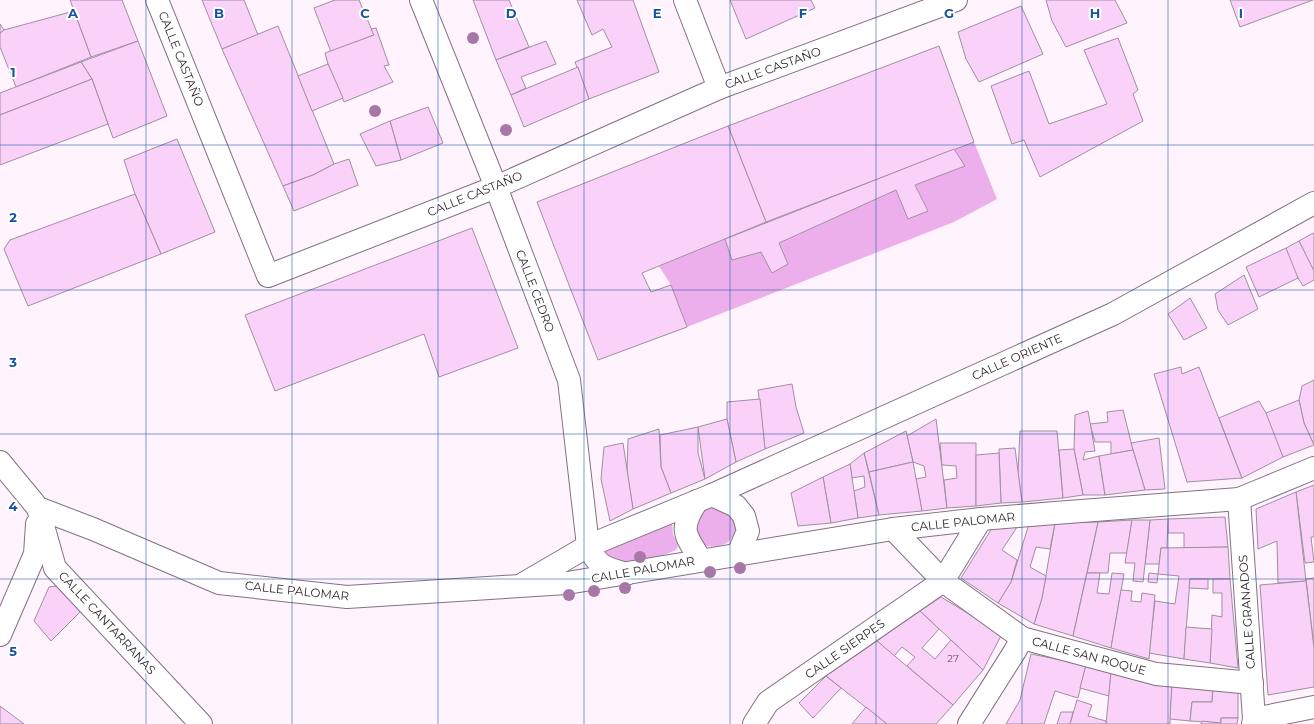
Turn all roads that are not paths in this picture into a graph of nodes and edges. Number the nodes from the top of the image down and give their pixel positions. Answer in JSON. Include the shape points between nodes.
{"nodes":[{"id":1,"x":157,"y":0,"type":"edge"},
{"id":2,"x":421,"y":0,"type":"edge"},
{"id":3,"x":685,"y":0,"type":"edge"},
{"id":4,"x":949,"y":1,"type":"edge"},
{"id":5,"x":719,"y":88,"type":"junction"},
{"id":6,"x":496,"y":187,"type":"junction"},
{"id":7,"x":1314,"y":203,"type":"edge"},
{"id":8,"x":0,"y":462,"type":"edge"},
{"id":9,"x":1314,"y":468,"type":"edge"},
{"id":10,"x":705,"y":498,"type":"junction"},
{"id":11,"x":1239,"y":499,"type":"junction"},
{"id":12,"x":38,"y":508,"type":"junction"},
{"id":13,"x":981,"y":519,"type":"junction"},
{"id":14,"x":893,"y":529,"type":"junction"},
{"id":15,"x":588,"y":546,"type":"junction"},
{"id":16,"x":738,"y":554,"type":"junction"},
{"id":17,"x":701,"y":560,"type":"junction"},
{"id":18,"x":626,"y":574,"type":"junction"},
{"id":19,"x":943,"y":581,"type":"junction"},
{"id":20,"x":519,"y":587,"type":"junction"},
{"id":21,"x":0,"y":635,"type":"edge"},
{"id":22,"x":1022,"y":638,"type":"junction"},
{"id":23,"x":1252,"y":683,"type":"junction"},
{"id":24,"x":1314,"y":707,"type":"edge"},
{"id":25,"x":1254,"y":722,"type":"edge"},
{"id":26,"x":201,"y":724,"type":"edge"},
{"id":27,"x":754,"y":724,"type":"edge"},
{"id":28,"x":969,"y":724,"type":"edge"}],
"edges":[{"from":1,"to":6,"type":"street","name":"CALLE CASTAÑO","via":[[268,276]]},
{"from":2,"to":6,"type":"street","name":"CALLE CEDRO"},
{"from":3,"to":5,"type":"street"},
{"from":4,"to":5,"type":"street","name":"CALLE CASTAÑO"},
{"from":5,"to":6,"type":"street","name":"CALLE CASTAÑO"},
{"from":6,"to":15,"type":"street","name":"CALLE CEDRO","via":[[569,380]]},
{"from":7,"to":10,"type":"street","name":"CALLE ORIENTE","via":[[1113,314]]},
{"from":8,"to":12,"type":"street"},
{"from":9,"to":11,"type":"street","name":"CALLE PALOMAR"},
{"from":10,"to":15,"type":"street","name":"CALLE ORIENTE"},
{"from":10,"to":16,"type":"street","via":[[736,506],[744,516],[748,531]]},
{"from":10,"to":17,"type":"street","via":[[688,516],[685,529],[689,542]]},
{"from":11,"to":13,"type":"street","name":"CALLE PALOMAR"},
{"from":11,"to":23,"type":"street","name":"CALLE GRANADOS"},
{"from":12,"to":20,"type":"street","name":"CALLE PALOMAR","via":[[93,528],[220,583],[347,597]]},
{"from":12,"to":21,"type":"street","via":[[35,554]]},
{"from":12,"to":26,"type":"street","name":"CALLE CANTARRANAS","via":[[55,568]]},
{"from":13,"to":14,"type":"street","name":"CALLE PALOMAR"},
{"from":13,"to":19,"type":"street"},
{"from":14,"to":16,"type":"street","name":"CALLE PALOMAR"},
{"from":14,"to":19,"type":"street","name":"CALLE SAN ROQUE"},
{"from":15,"to":18,"type":"street","name":"CALLE CEDRO","via":[[594,558],[603,566]]},
{"from":15,"to":20,"type":"street","name":"CALLE ORIENTE"},
{"from":16,"to":17,"type":"street","name":"CALLE PALOMAR"},
{"from":17,"to":18,"type":"street","name":"CALLE PALOMAR"},
{"from":18,"to":20,"type":"street","name":"CALLE PALOMAR"},
{"from":19,"to":22,"type":"street","name":"CALLE SAN ROQUE"},
{"from":19,"to":27,"type":"street","name":"CALLE SIERPES","via":[[768,702]]},
{"from":22,"to":23,"type":"street","name":"CALLE SAN ROQUE","via":[[1156,674]]},
{"from":22,"to":28,"type":"street"},
{"from":23,"to":25,"type":"street","name":"CALLE GRANADOS"},
{"from":24,"to":25,"type":"street"}]}
